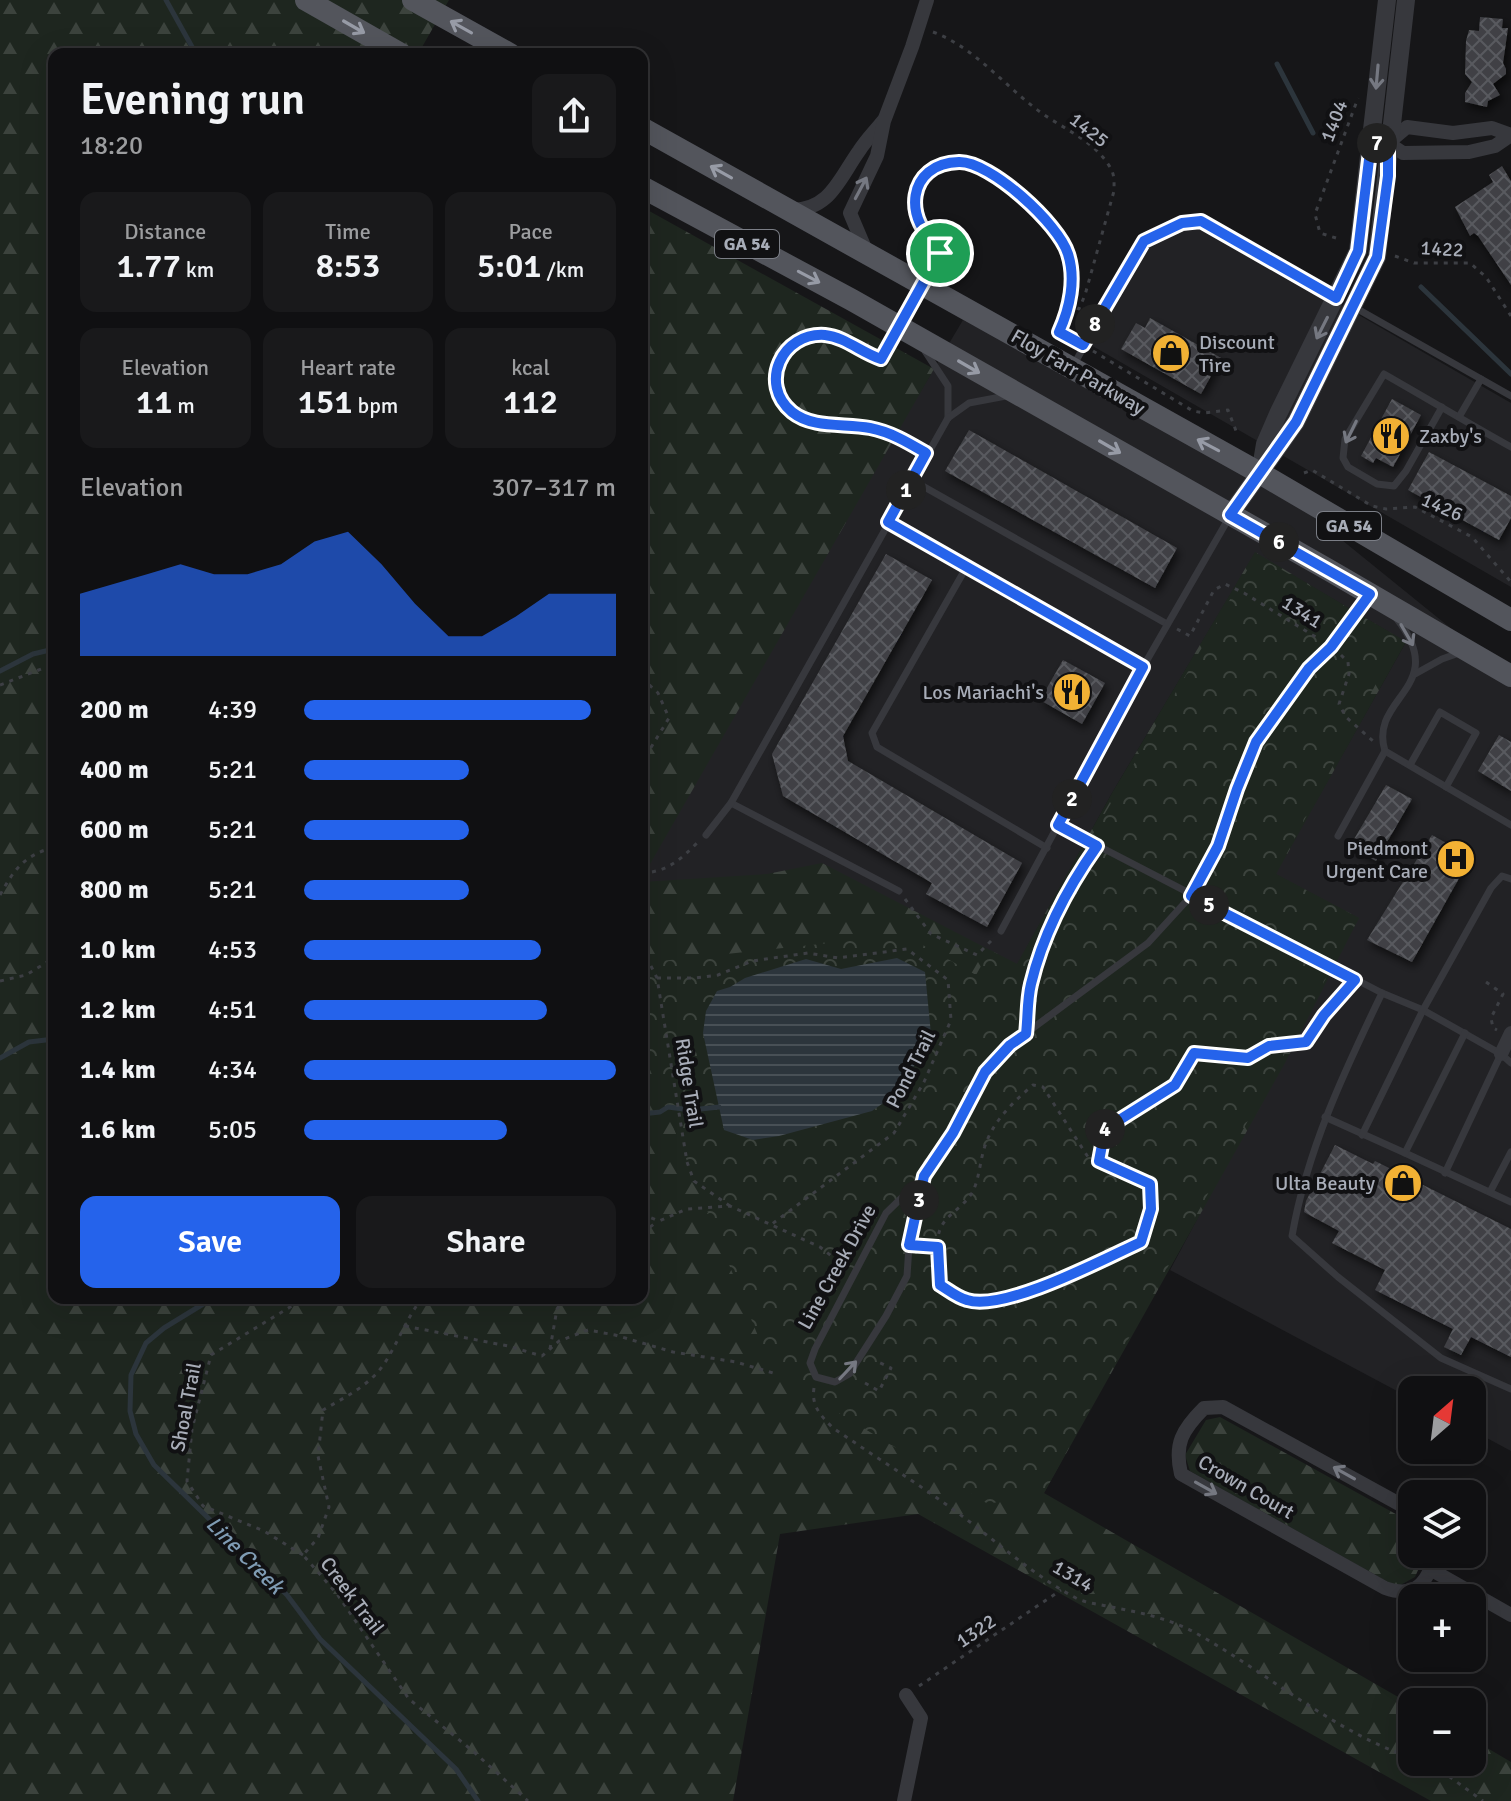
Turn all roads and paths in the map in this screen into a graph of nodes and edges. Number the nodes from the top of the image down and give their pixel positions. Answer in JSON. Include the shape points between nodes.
{"nodes":[{"id":1,"x":306,"y":0,"type":"edge"},
{"id":2,"x":413,"y":0,"type":"edge"},
{"id":3,"x":927,"y":0,"type":"edge"},
{"id":4,"x":1387,"y":0,"type":"edge"},
{"id":5,"x":1406,"y":0,"type":"edge"},
{"id":6,"x":918,"y":27,"type":"junction"},
{"id":7,"x":390,"y":48,"type":"edge"},
{"id":8,"x":499,"y":48,"type":"edge"},
{"id":9,"x":1359,"y":95,"type":"dead end"},
{"id":10,"x":884,"y":121,"type":"junction"},
{"id":11,"x":648,"y":131,"type":"edge"},
{"id":12,"x":1511,"y":135,"type":"edge"},
{"id":13,"x":1380,"y":143,"type":"junction"},
{"id":14,"x":648,"y":190,"type":"edge"},
{"id":15,"x":789,"y":210,"type":"junction"},
{"id":16,"x":1336,"y":238,"type":"dead end"},
{"id":17,"x":867,"y":253,"type":"junction"},
{"id":18,"x":1395,"y":256,"type":"dead end"},
{"id":19,"x":1336,"y":298,"type":"junction"},
{"id":20,"x":1069,"y":304,"type":"junction"},
{"id":21,"x":1353,"y":307,"type":"junction"},
{"id":22,"x":1511,"y":316,"type":"edge"},
{"id":23,"x":907,"y":332,"type":"junction"},
{"id":24,"x":1083,"y":345,"type":"junction"},
{"id":25,"x":1072,"y":368,"type":"junction"},
{"id":26,"x":1481,"y":379,"type":"junction"},
{"id":27,"x":1018,"y":395,"type":"junction"},
{"id":28,"x":1511,"y":396,"type":"edge"},
{"id":29,"x":1442,"y":407,"type":"junction"},
{"id":30,"x":1459,"y":417,"type":"junction"},
{"id":31,"x":948,"y":418,"type":"junction"},
{"id":32,"x":1238,"y":436,"type":"dead end"},
{"id":33,"x":1511,"y":447,"type":"edge"},
{"id":34,"x":926,"y":453,"type":"junction"},
{"id":35,"x":1258,"y":472,"type":"junction"},
{"id":36,"x":1304,"y":473,"type":"dead end"},
{"id":37,"x":912,"y":480,"type":"junction"},
{"id":38,"x":1230,"y":515,"type":"junction"},
{"id":39,"x":888,"y":522,"type":"junction"},
{"id":40,"x":967,"y":566,"type":"junction"},
{"id":41,"x":1511,"y":582,"type":"edge"},
{"id":42,"x":1377,"y":598,"type":"junction"},
{"id":43,"x":1511,"y":620,"type":"edge"},
{"id":44,"x":1167,"y":624,"type":"junction"},
{"id":45,"x":1331,"y":647,"type":"junction"},
{"id":46,"x":1465,"y":651,"type":"junction"},
{"id":47,"x":48,"y":666,"type":"edge"},
{"id":48,"x":1143,"y":667,"type":"junction"},
{"id":49,"x":1415,"y":674,"type":"junction"},
{"id":50,"x":1511,"y":676,"type":"edge"},
{"id":51,"x":648,"y":684,"type":"edge"},
{"id":52,"x":0,"y":685,"type":"edge"},
{"id":53,"x":1385,"y":751,"type":"junction"},
{"id":54,"x":648,"y":752,"type":"edge"},
{"id":55,"x":1410,"y":765,"type":"junction"},
{"id":56,"x":1446,"y":787,"type":"junction"},
{"id":57,"x":731,"y":803,"type":"junction"},
{"id":58,"x":1058,"y":825,"type":"junction"},
{"id":59,"x":1511,"y":825,"type":"edge"},
{"id":60,"x":706,"y":835,"type":"joint"},
{"id":61,"x":1338,"y":836,"type":"dead end"},
{"id":62,"x":1097,"y":846,"type":"junction"},
{"id":63,"x":1047,"y":848,"type":"junction"},
{"id":64,"x":48,"y":849,"type":"edge"},
{"id":65,"x":648,"y":873,"type":"edge"},
{"id":66,"x":1511,"y":879,"type":"edge"},
{"id":67,"x":899,"y":891,"type":"joint"},
{"id":68,"x":0,"y":895,"type":"edge"},
{"id":69,"x":1191,"y":896,"type":"junction"},
{"id":70,"x":1001,"y":931,"type":"joint"},
{"id":71,"x":648,"y":960,"type":"edge"},
{"id":72,"x":48,"y":962,"type":"edge"},
{"id":73,"x":657,"y":978,"type":"junction"},
{"id":74,"x":1355,"y":980,"type":"junction"},
{"id":75,"x":0,"y":981,"type":"edge"},
{"id":76,"x":1486,"y":982,"type":"dead end"},
{"id":77,"x":1382,"y":993,"type":"junction"},
{"id":78,"x":1423,"y":1010,"type":"junction"},
{"id":79,"x":1465,"y":1033,"type":"junction"},
{"id":80,"x":1026,"y":1034,"type":"junction"},
{"id":81,"x":1510,"y":1035,"type":"edge"},
{"id":82,"x":1506,"y":1058,"type":"edge"},
{"id":83,"x":1325,"y":1117,"type":"junction"},
{"id":84,"x":1362,"y":1135,"type":"junction"},
{"id":85,"x":1511,"y":1152,"type":"edge"},
{"id":86,"x":1405,"y":1153,"type":"junction"},
{"id":87,"x":1099,"y":1161,"type":"junction"},
{"id":88,"x":1445,"y":1173,"type":"junction"},
{"id":89,"x":924,"y":1176,"type":"junction"},
{"id":90,"x":1490,"y":1192,"type":"junction"},
{"id":91,"x":1511,"y":1202,"type":"edge"},
{"id":92,"x":730,"y":1206,"type":"junction"},
{"id":93,"x":648,"y":1216,"type":"edge"},
{"id":94,"x":659,"y":1221,"type":"junction"},
{"id":95,"x":772,"y":1224,"type":"junction"},
{"id":96,"x":648,"y":1229,"type":"edge"},
{"id":97,"x":909,"y":1245,"type":"junction"},
{"id":98,"x":938,"y":1247,"type":"junction"},
{"id":99,"x":852,"y":1275,"type":"junction"},
{"id":100,"x":295,"y":1304,"type":"edge"},
{"id":101,"x":418,"y":1304,"type":"edge"},
{"id":102,"x":560,"y":1304,"type":"edge"},
{"id":103,"x":404,"y":1325,"type":"junction"},
{"id":104,"x":550,"y":1349,"type":"junction"},
{"id":105,"x":876,"y":1361,"type":"dead end"},
{"id":106,"x":773,"y":1373,"type":"dead end"},
{"id":107,"x":816,"y":1377,"type":"junction"},
{"id":108,"x":865,"y":1383,"type":"dead end"},
{"id":109,"x":1511,"y":1389,"type":"edge"},
{"id":110,"x":1398,"y":1503,"type":"edge"},
{"id":111,"x":303,"y":1555,"type":"junction"},
{"id":112,"x":1430,"y":1569,"type":"joint"},
{"id":113,"x":1061,"y":1590,"type":"junction"},
{"id":114,"x":1511,"y":1615,"type":"edge"},
{"id":115,"x":906,"y":1695,"type":"joint"},
{"id":116,"x":1398,"y":1753,"type":"edge"},
{"id":117,"x":1449,"y":1776,"type":"edge"},
{"id":118,"x":528,"y":1801,"type":"edge"},
{"id":119,"x":904,"y":1801,"type":"edge"},
{"id":120,"x":1483,"y":1801,"type":"edge"}],
"edges":[{"from":1,"to":7,"type":"main road","one_way":true},
{"from":8,"to":2,"type":"main road","one_way":true},
{"from":3,"to":6,"type":"street"},
{"from":4,"to":13,"type":"street","one_way":true},
{"from":5,"to":13,"type":"street"},
{"from":6,"to":10,"type":"street"},
{"from":6,"to":20,"type":"path","name":"1425","via":[[975,57],[1042,113],[1083,139],[1111,168],[1114,191],[1090,280],[1079,309]]},
{"from":9,"to":16,"type":"path","name":"1404","via":[[1315,214],[1320,233]]},
{"from":10,"to":15,"type":"street","via":[[827,197],[813,208]]},
{"from":17,"to":10,"type":"street","one_way":true,"via":[[850,213],[877,156]]},
{"from":15,"to":11,"type":"main road","name":"Floy Farr Parkway","number":"GA 54","one_way":true},
{"from":12,"to":13,"type":"street","via":[[1495,146],[1469,152],[1403,153]]},
{"from":12,"to":13,"type":"street","via":[[1492,128],[1453,133],[1407,127]]},
{"from":13,"to":19,"type":"street","via":[[1358,251]]},
{"from":13,"to":21,"type":"street","via":[[1388,176],[1377,257]]},
{"from":14,"to":23,"type":"main road","number":"GA 54","one_way":true},
{"from":15,"to":17,"type":"main road","name":"Floy Farr Parkway","number":"GA 54"},
{"from":17,"to":25,"type":"main road","name":"Floy Farr Parkway","number":"GA 54"},
{"from":18,"to":22,"type":"path","name":"1422","via":[[1414,263],[1470,263],[1486,277]]},
{"from":19,"to":21,"type":"lane"},
{"from":19,"to":24,"type":"lane","via":[[1201,221],[1182,223],[1144,241]]},
{"from":19,"to":35,"type":"street","one_way":true,"via":[[1265,444]]},
{"from":20,"to":24,"type":"path","via":[[1059,332]]},
{"from":20,"to":34,"type":"path","bridge":true,"via":[[1069,254],[1059,235],[1014,190],[980,166],[962,161],[929,170],[916,196],[915,212],[927,237],[942,249],[881,359],[827,335],[803,337],[779,361],[777,386],[792,412],[815,422],[870,428]]},
{"from":21,"to":26,"type":"lane"},
{"from":21,"to":35,"type":"street","via":[[1296,422]]},
{"from":23,"to":27,"type":"main road","number":"GA 54","one_way":true},
{"from":23,"to":31,"type":"lane","via":[[948,386]]},
{"from":24,"to":25,"type":"lane"},
{"from":24,"to":32,"type":"path","via":[[1193,411],[1228,410]]},
{"from":35,"to":25,"type":"main road","name":"Floy Farr Parkway","number":"GA 54","one_way":true},
{"from":26,"to":28,"type":"lane"},
{"from":26,"to":30,"type":"lane"},
{"from":27,"to":31,"type":"lane","via":[[969,403]]},
{"from":27,"to":38,"type":"main road","number":"GA 54","one_way":true},
{"from":29,"to":29,"type":"lane","one_way":true,"via":[[1384,374],[1345,439],[1343,458],[1348,467],[1377,484],[1394,486]]},
{"from":29,"to":30,"type":"lane"},
{"from":30,"to":33,"type":"lane"},
{"from":31,"to":34,"type":"lane"},
{"from":34,"to":37,"type":"lane"},
{"from":35,"to":38,"type":"street"},
{"from":35,"to":43,"type":"main road","name":"Floy Farr Parkway","number":"GA 54"},
{"from":36,"to":41,"type":"path","name":"1426","via":[[1312,470],[1372,506],[1428,512],[1472,537]]},
{"from":37,"to":39,"type":"lane"},
{"from":37,"to":44,"type":"lane"},
{"from":38,"to":42,"type":"main road","number":"GA 54"},
{"from":38,"to":44,"type":"lane"},
{"from":39,"to":40,"type":"lane"},
{"from":39,"to":57,"type":"lane"},
{"from":40,"to":48,"type":"lane"},
{"from":40,"to":63,"type":"lane","via":[[872,733],[877,747]]},
{"from":42,"to":45,"type":"street","name":"Line Creek Drive"},
{"from":42,"to":46,"type":"main road","number":"GA 54"},
{"from":42,"to":49,"type":"lane","one_way":true,"via":[[1414,643]]},
{"from":44,"to":45,"type":"path","name":"1341","via":[[1190,636],[1214,590],[1225,584]]},
{"from":44,"to":48,"type":"lane"},
{"from":45,"to":53,"type":"path","name":"1341","via":[[1348,662],[1339,704],[1346,717]]},
{"from":45,"to":69,"type":"street","name":"Line Creek Drive","via":[[1309,668],[1256,742],[1218,846]]},
{"from":46,"to":49,"type":"lane"},
{"from":46,"to":50,"type":"main road","number":"GA 54"},
{"from":47,"to":52,"type":"path"},
{"from":48,"to":58,"type":"lane"},
{"from":49,"to":53,"type":"lane","via":[[1383,727]]},
{"from":51,"to":54,"type":"path","via":[[669,718]]},
{"from":53,"to":55,"type":"lane"},
{"from":53,"to":61,"type":"lane"},
{"from":55,"to":56,"type":"lane"},
{"from":55,"to":56,"type":"lane","via":[[1440,712],[1476,733]]},
{"from":56,"to":59,"type":"lane"},
{"from":57,"to":60,"type":"lane"},
{"from":57,"to":67,"type":"lane"},
{"from":58,"to":62,"type":"lane"},
{"from":58,"to":63,"type":"lane"},
{"from":60,"to":65,"type":"path","via":[[672,866]]},
{"from":62,"to":69,"type":"lane"},
{"from":62,"to":80,"type":"path","via":[[1057,912],[1031,985]]},
{"from":63,"to":70,"type":"lane"},
{"from":64,"to":68,"type":"path","via":[[19,864]]},
{"from":66,"to":78,"type":"lane","via":[[1502,876],[1491,888]]},
{"from":67,"to":70,"type":"path","via":[[931,934],[977,955]]},
{"from":69,"to":74,"type":"lane"},
{"from":69,"to":80,"type":"lane","name":"Line Creek Drive","via":[[1148,943]]},
{"from":71,"to":73,"type":"path","name":"Ridge Trail"},
{"from":72,"to":75,"type":"path","via":[[26,975]]},
{"from":73,"to":92,"type":"path","name":"Ridge Trail","via":[[687,1162],[694,1181]]},
{"from":73,"to":95,"type":"path","name":"Pond Trail","via":[[718,975],[752,961],[808,953],[838,958],[907,949],[948,980],[951,1020],[894,1133]]},
{"from":74,"to":77,"type":"lane"},
{"from":74,"to":87,"type":"path","via":[[1306,1042],[1269,1046],[1248,1058],[1194,1053],[1175,1085],[1105,1129]]},
{"from":76,"to":81,"type":"path","via":[[1503,994],[1491,1018],[1493,1028]]},
{"from":77,"to":78,"type":"lane"},
{"from":77,"to":83,"type":"lane"},
{"from":78,"to":79,"type":"lane"},
{"from":78,"to":84,"type":"lane"},
{"from":79,"to":82,"type":"lane"},
{"from":79,"to":86,"type":"lane"},
{"from":80,"to":89,"type":"lane","name":"Line Creek Drive","via":[[985,1072]]},
{"from":81,"to":82,"type":"street"},
{"from":82,"to":88,"type":"lane"},
{"from":83,"to":84,"type":"lane"},
{"from":83,"to":109,"type":"lane","via":[[1292,1236],[1441,1358]]},
{"from":84,"to":86,"type":"lane"},
{"from":85,"to":90,"type":"lane"},
{"from":86,"to":88,"type":"lane"},
{"from":87,"to":98,"type":"path","via":[[1088,1157],[1043,1087],[1033,1085],[1005,1110],[985,1145],[973,1192],[937,1233]]},
{"from":87,"to":98,"type":"path","via":[[1150,1184],[1151,1209],[1141,1242],[994,1303],[967,1300],[940,1285]]},
{"from":88,"to":90,"type":"lane"},
{"from":89,"to":97,"type":"lane","name":"Line Creek Drive"},
{"from":89,"to":99,"type":"lane","name":"Line Creek Drive","via":[[886,1213]]},
{"from":90,"to":91,"type":"lane"},
{"from":92,"to":94,"type":"path","via":[[687,1209]]},
{"from":92,"to":95,"type":"path"},
{"from":93,"to":94,"type":"path"},
{"from":94,"to":96,"type":"path"},
{"from":95,"to":99,"type":"path","via":[[820,1247]]},
{"from":97,"to":98,"type":"path"},
{"from":107,"to":97,"type":"lane","name":"Line Creek Drive","one_way":true,"via":[[835,1382],[849,1374],[907,1276]]},
{"from":99,"to":107,"type":"lane","name":"Line Creek Drive","via":[[810,1363]]},
{"from":100,"to":111,"type":"path","name":"Shoal Trail","via":[[211,1355],[192,1429],[187,1481],[203,1506],[264,1531]]},
{"from":101,"to":103,"type":"path","name":"Creek Trail"},
{"from":102,"to":104,"type":"path"},
{"from":103,"to":104,"type":"path","via":[[542,1356]]},
{"from":103,"to":111,"type":"path","name":"Creek Trail","via":[[383,1366],[362,1388],[323,1410],[318,1456],[329,1507],[318,1538]]},
{"from":104,"to":106,"type":"path","via":[[588,1330]]},
{"from":105,"to":108,"type":"path","via":[[891,1368],[879,1391]]},
{"from":107,"to":113,"type":"path","name":"1314","via":[[815,1407],[833,1428],[925,1488]]},
{"from":110,"to":112,"type":"street","name":"Crown Court","one_way":true,"via":[[1223,1407],[1204,1408],[1180,1441],[1181,1474],[1385,1588],[1411,1593]]},
{"from":111,"to":118,"type":"path","name":"Creek Trail","via":[[337,1594],[409,1699]]},
{"from":112,"to":114,"type":"street"},
{"from":113,"to":115,"type":"path","name":"1322"},
{"from":113,"to":116,"type":"path","name":"1314","via":[[1095,1605],[1188,1629],[1330,1719]]},
{"from":115,"to":119,"type":"street","via":[[921,1718]]},
{"from":117,"to":120,"type":"path"}]}
